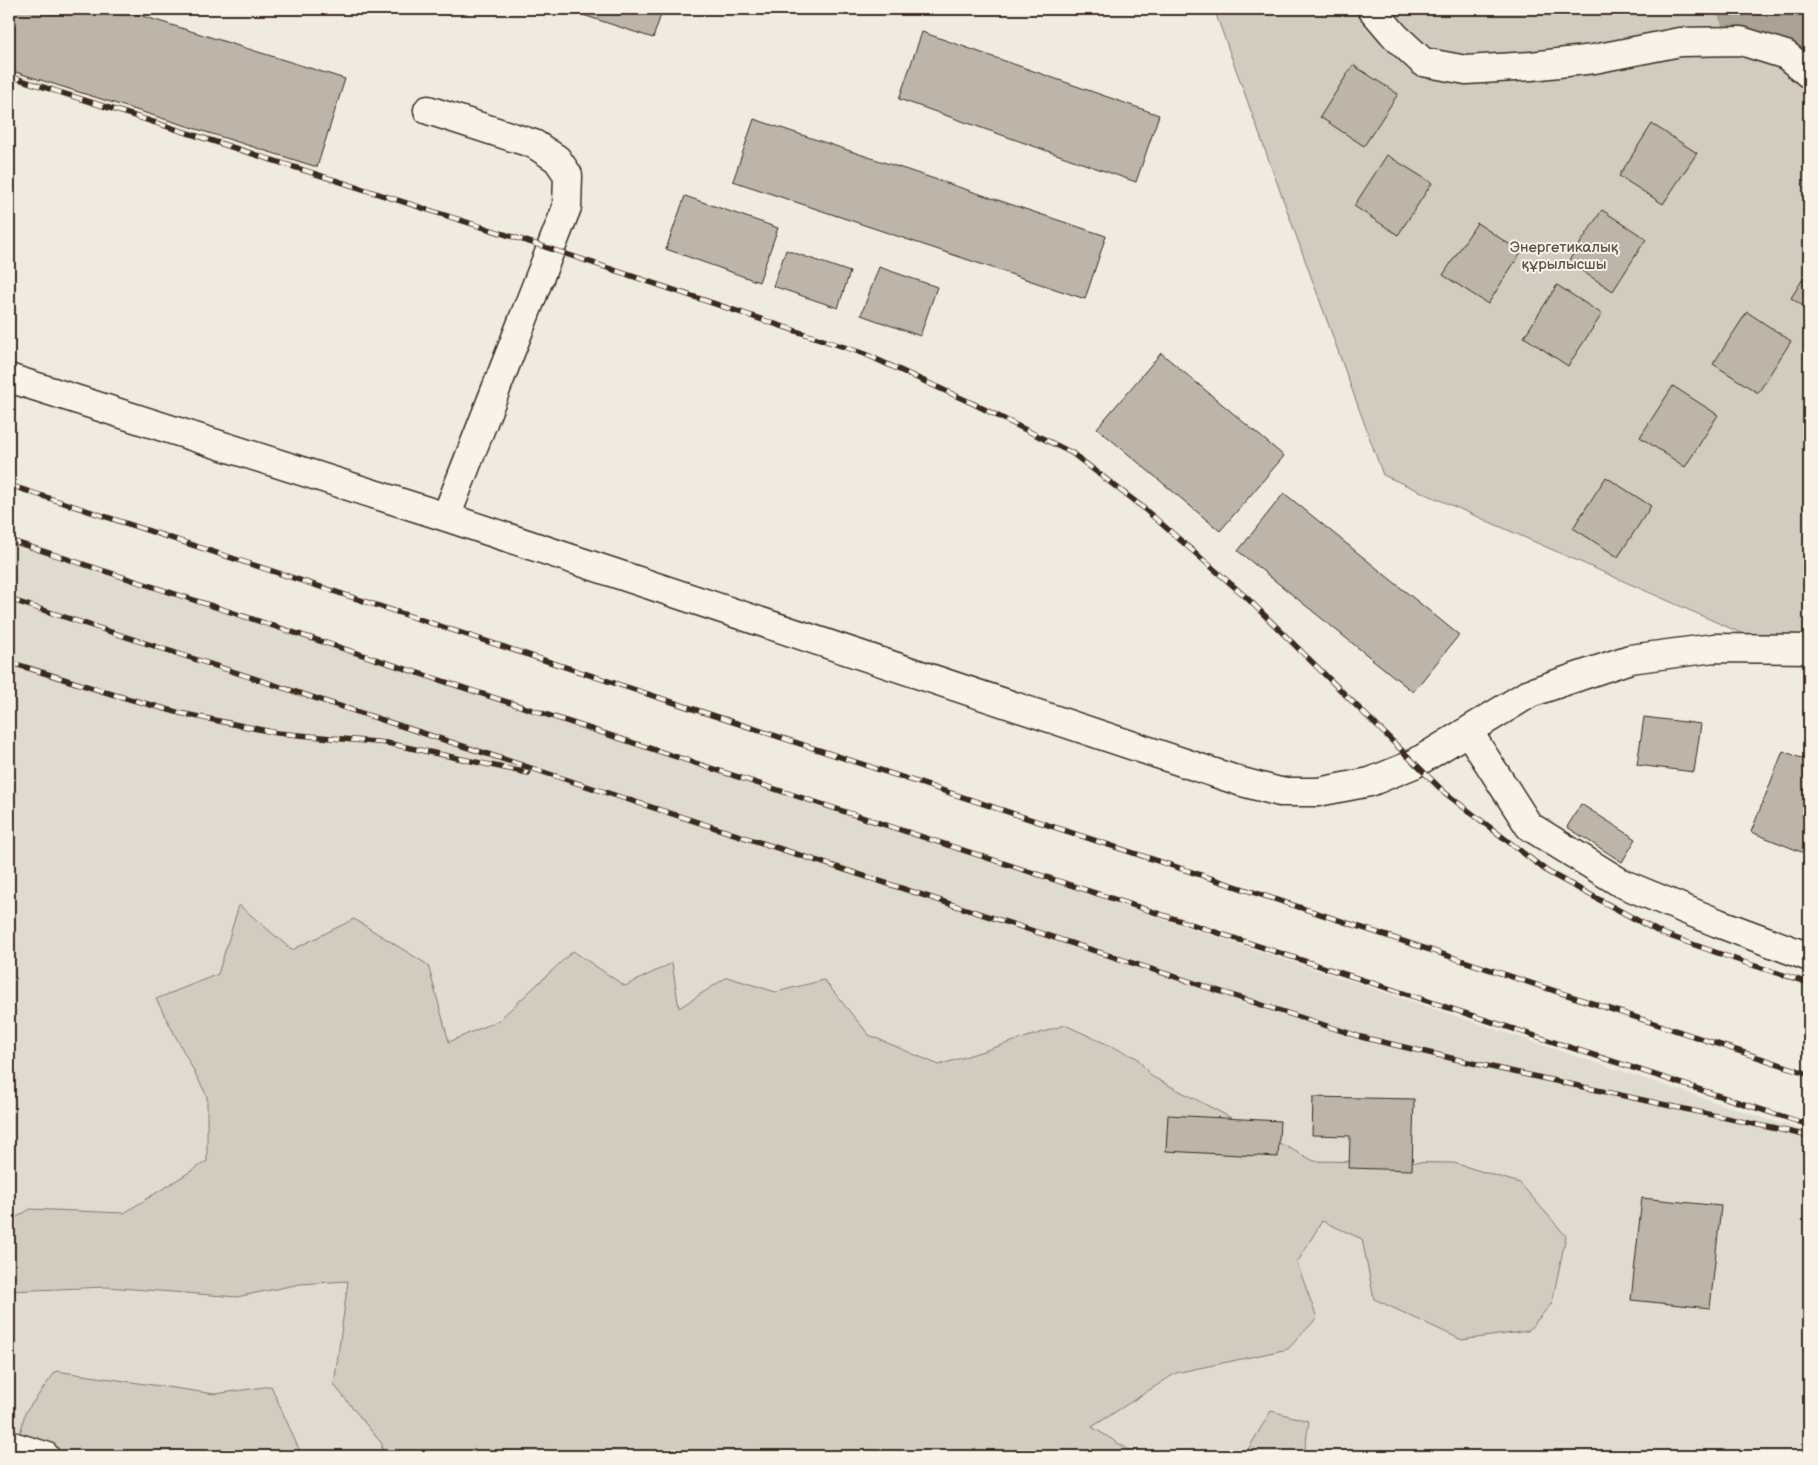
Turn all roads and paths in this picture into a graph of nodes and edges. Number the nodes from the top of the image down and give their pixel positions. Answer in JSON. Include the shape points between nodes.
{"nodes":[{"id":1,"x":1372,"y":9,"type":"edge"},
{"id":2,"x":1809,"y":74,"type":"edge"},
{"id":3,"x":428,"y":110,"type":"dead end"},
{"id":4,"x":9,"y":378,"type":"edge"},
{"id":5,"x":446,"y":517,"type":"junction"},
{"id":6,"x":1809,"y":649,"type":"edge"},
{"id":7,"x":1468,"y":732,"type":"junction"},
{"id":8,"x":1809,"y":957,"type":"edge"},
{"id":9,"x":9,"y":1445,"type":"edge"},
{"id":10,"x":45,"y":1456,"type":"edge"}],
"edges":[{"from":1,"to":2,"type":"street","via":[[1423,62],[1466,70],[1594,59],[1680,42],[1741,41],[1786,55]]},
{"from":3,"to":5,"type":"street","via":[[534,144],[557,159],[568,174],[567,207]]},
{"from":4,"to":5,"type":"street"},
{"from":5,"to":7,"type":"street","via":[[1280,792],[1318,792],[1370,782],[1414,764]]},
{"from":6,"to":7,"type":"street","via":[[1714,648],[1630,659],[1530,694]]},
{"from":7,"to":8,"type":"street","via":[[1529,826],[1621,883]]},
{"from":9,"to":10,"type":"street"}]}
